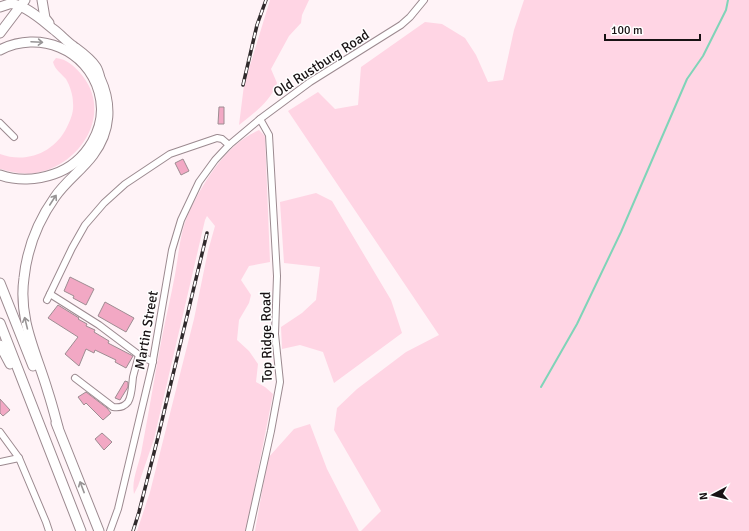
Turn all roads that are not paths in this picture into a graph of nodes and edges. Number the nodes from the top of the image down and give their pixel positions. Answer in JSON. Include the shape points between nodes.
{"nodes":[{"id":1,"x":2,"y":0,"type":"edge"},
{"id":2,"x":42,"y":0,"type":"edge"},
{"id":3,"x":424,"y":0,"type":"edge"},
{"id":4,"x":0,"y":3,"type":"edge"},
{"id":5,"x":23,"y":3,"type":"edge"},
{"id":6,"x":0,"y":7,"type":"edge"},
{"id":7,"x":57,"y":32,"type":"junction"},
{"id":8,"x":0,"y":33,"type":"edge"},
{"id":9,"x":0,"y":50,"type":"edge"},
{"id":10,"x":260,"y":119,"type":"junction"},
{"id":11,"x":0,"y":123,"type":"edge"},
{"id":12,"x":14,"y":137,"type":"dead end"},
{"id":13,"x":229,"y":145,"type":"junction"},
{"id":14,"x":0,"y":175,"type":"edge"},
{"id":15,"x":0,"y":283,"type":"edge"},
{"id":16,"x":0,"y":323,"type":"edge"},
{"id":17,"x":0,"y":345,"type":"edge"},
{"id":18,"x":139,"y":355,"type":"junction"},
{"id":19,"x":153,"y":362,"type":"junction"},
{"id":20,"x":76,"y":378,"type":"dead end"},
{"id":21,"x":58,"y":428,"type":"junction"},
{"id":22,"x":0,"y":432,"type":"edge"},
{"id":23,"x":48,"y":447,"type":"junction"},
{"id":24,"x":19,"y":458,"type":"junction"},
{"id":25,"x":0,"y":462,"type":"edge"},
{"id":26,"x":97,"y":527,"type":"edge"},
{"id":27,"x":49,"y":531,"type":"edge"},
{"id":28,"x":81,"y":531,"type":"edge"},
{"id":29,"x":110,"y":531,"type":"edge"},
{"id":30,"x":249,"y":531,"type":"edge"}],
"edges":[{"from":1,"to":4,"type":"highway"},
{"from":2,"to":7,"type":"highway","via":[[45,18]]},
{"from":3,"to":10,"type":"street","name":"Old Rustburg Road","via":[[401,25],[310,82]]},
{"from":5,"to":6,"type":"highway"},
{"from":5,"to":7,"type":"highway"},
{"from":5,"to":8,"type":"highway"},
{"from":21,"to":7,"type":"highway","one_way":true,"via":[[25,321],[22,300],[27,258],[42,218],[54,198],[101,143],[107,124],[108,104],[105,88],[96,67]]},
{"from":9,"to":14,"type":"highway","one_way":true,"via":[[19,43],[32,42],[49,43],[66,50],[83,63],[92,76],[99,92],[101,112],[98,130],[91,146],[80,159],[64,171],[43,178],[22,179]]},
{"from":10,"to":13,"type":"street","name":"Old Rustburg Road"},
{"from":10,"to":30,"type":"street","name":"Top Ridge Road","via":[[270,135],[277,276],[275,334],[280,382]]},
{"from":11,"to":12,"type":"street"},
{"from":13,"to":18,"type":"street","via":[[217,138],[170,154],[125,184],[85,225],[48,297],[99,325]]},
{"from":13,"to":19,"type":"street","name":"Martin Street","via":[[199,182],[181,220],[172,250]]},
{"from":15,"to":21,"type":"highway"},
{"from":16,"to":23,"type":"highway"},
{"from":17,"to":23,"type":"highway"},
{"from":18,"to":19,"type":"street"},
{"from":18,"to":20,"type":"street","via":[[130,398],[119,408],[113,407]]},
{"from":19,"to":29,"type":"street","name":"Martin Street","via":[[118,509]]},
{"from":26,"to":21,"type":"highway","one_way":true},
{"from":22,"to":24,"type":"street"},
{"from":23,"to":28,"type":"highway"},
{"from":24,"to":25,"type":"street"},
{"from":24,"to":27,"type":"street"}]}
